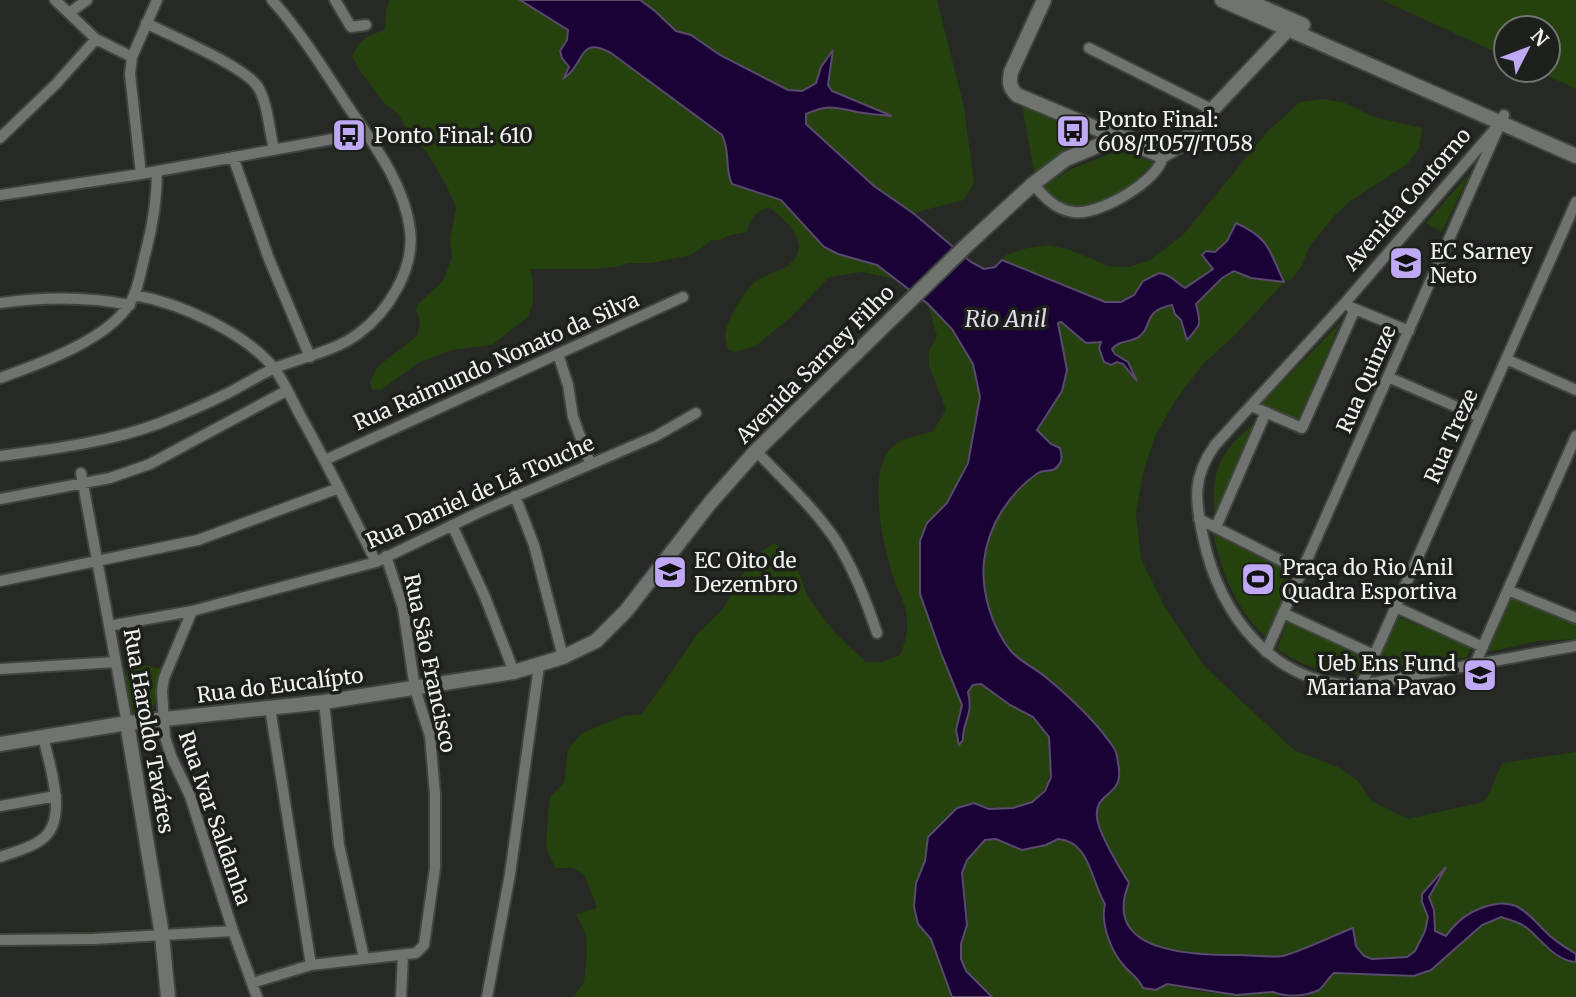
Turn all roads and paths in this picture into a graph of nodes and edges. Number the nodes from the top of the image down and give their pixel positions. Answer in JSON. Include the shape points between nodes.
{"nodes":[{"id":1,"x":55,"y":0,"type":"edge"},
{"id":2,"x":87,"y":0,"type":"edge"},
{"id":3,"x":157,"y":0,"type":"edge"},
{"id":4,"x":272,"y":0,"type":"edge"},
{"id":5,"x":335,"y":0,"type":"edge"},
{"id":6,"x":1044,"y":0,"type":"edge"},
{"id":7,"x":1222,"y":0,"type":"edge"},
{"id":8,"x":1247,"y":0,"type":"edge"},
{"id":9,"x":69,"y":13,"type":"junction"},
{"id":10,"x":146,"y":23,"type":"junction"},
{"id":11,"x":1288,"y":24,"type":"junction"},
{"id":12,"x":366,"y":25,"type":"dead end"},
{"id":13,"x":96,"y":39,"type":"junction"},
{"id":14,"x":1089,"y":48,"type":"dead end"},
{"id":15,"x":132,"y":57,"type":"junction"},
{"id":16,"x":1209,"y":108,"type":"junction"},
{"id":17,"x":1503,"y":119,"type":"junction"},
{"id":18,"x":366,"y":132,"type":"junction"},
{"id":19,"x":1121,"y":136,"type":"junction"},
{"id":20,"x":0,"y":138,"type":"edge"},
{"id":21,"x":1576,"y":146,"type":"edge"},
{"id":22,"x":274,"y":149,"type":"junction"},
{"id":23,"x":1160,"y":151,"type":"junction"},
{"id":24,"x":1576,"y":156,"type":"edge"},
{"id":25,"x":233,"y":157,"type":"junction"},
{"id":26,"x":157,"y":171,"type":"junction"},
{"id":27,"x":141,"y":174,"type":"junction"},
{"id":28,"x":1033,"y":184,"type":"junction"},
{"id":29,"x":0,"y":195,"type":"edge"},
{"id":30,"x":1576,"y":202,"type":"edge"},
{"id":31,"x":683,"y":297,"type":"dead end"},
{"id":32,"x":132,"y":300,"type":"junction"},
{"id":33,"x":0,"y":303,"type":"edge"},
{"id":34,"x":1349,"y":307,"type":"junction"},
{"id":35,"x":1409,"y":331,"type":"junction"},
{"id":36,"x":558,"y":355,"type":"junction"},
{"id":37,"x":310,"y":357,"type":"junction"},
{"id":38,"x":1506,"y":359,"type":"junction"},
{"id":39,"x":274,"y":368,"type":"junction"},
{"id":40,"x":1388,"y":377,"type":"junction"},
{"id":41,"x":0,"y":378,"type":"edge"},
{"id":42,"x":1576,"y":390,"type":"edge"},
{"id":43,"x":286,"y":391,"type":"junction"},
{"id":44,"x":1251,"y":406,"type":"junction"},
{"id":45,"x":1266,"y":412,"type":"junction"},
{"id":46,"x":696,"y":413,"type":"dead end"},
{"id":47,"x":1480,"y":417,"type":"junction"},
{"id":48,"x":1576,"y":436,"type":"edge"},
{"id":49,"x":756,"y":451,"type":"junction"},
{"id":50,"x":0,"y":456,"type":"edge"},
{"id":51,"x":325,"y":460,"type":"junction"},
{"id":52,"x":590,"y":463,"type":"junction"},
{"id":53,"x":82,"y":478,"type":"junction"},
{"id":54,"x":339,"y":488,"type":"junction"},
{"id":55,"x":515,"y":496,"type":"junction"},
{"id":56,"x":0,"y":499,"type":"edge"},
{"id":57,"x":1199,"y":519,"type":"junction"},
{"id":58,"x":452,"y":525,"type":"junction"},
{"id":59,"x":1216,"y":527,"type":"junction"},
{"id":60,"x":381,"y":559,"type":"junction"},
{"id":61,"x":97,"y":561,"type":"junction"},
{"id":62,"x":1302,"y":571,"type":"junction"},
{"id":63,"x":0,"y":581,"type":"edge"},
{"id":64,"x":1508,"y":590,"type":"junction"},
{"id":65,"x":1396,"y":607,"type":"junction"},
{"id":66,"x":192,"y":611,"type":"junction"},
{"id":67,"x":1283,"y":613,"type":"junction"},
{"id":68,"x":1576,"y":618,"type":"edge"},
{"id":69,"x":109,"y":626,"type":"junction"},
{"id":70,"x":877,"y":633,"type":"dead end"},
{"id":71,"x":1576,"y":646,"type":"edge"},
{"id":72,"x":1483,"y":647,"type":"junction"},
{"id":73,"x":1266,"y":652,"type":"junction"},
{"id":74,"x":1374,"y":655,"type":"junction"},
{"id":75,"x":563,"y":657,"type":"junction"},
{"id":76,"x":116,"y":662,"type":"junction"},
{"id":77,"x":1475,"y":664,"type":"junction"},
{"id":78,"x":539,"y":666,"type":"junction"},
{"id":79,"x":0,"y":669,"type":"edge"},
{"id":80,"x":514,"y":672,"type":"junction"},
{"id":81,"x":1361,"y":685,"type":"junction"},
{"id":82,"x":415,"y":689,"type":"junction"},
{"id":83,"x":324,"y":702,"type":"junction"},
{"id":84,"x":270,"y":708,"type":"junction"},
{"id":85,"x":162,"y":719,"type":"junction"},
{"id":86,"x":127,"y":723,"type":"junction"},
{"id":87,"x":43,"y":736,"type":"junction"},
{"id":88,"x":0,"y":744,"type":"edge"},
{"id":89,"x":56,"y":796,"type":"junction"},
{"id":90,"x":0,"y":806,"type":"edge"},
{"id":91,"x":0,"y":857,"type":"edge"},
{"id":92,"x":233,"y":931,"type":"junction"},
{"id":93,"x":162,"y":935,"type":"junction"},
{"id":94,"x":0,"y":940,"type":"edge"},
{"id":95,"x":403,"y":955,"type":"junction"},
{"id":96,"x":364,"y":958,"type":"junction"},
{"id":97,"x":311,"y":965,"type":"junction"},
{"id":98,"x":252,"y":983,"type":"junction"},
{"id":99,"x":168,"y":997,"type":"edge"},
{"id":100,"x":257,"y":997,"type":"edge"},
{"id":101,"x":401,"y":997,"type":"edge"},
{"id":102,"x":487,"y":997,"type":"edge"}],
"edges":[{"from":1,"to":9,"type":"street"},
{"from":2,"to":9,"type":"street"},
{"from":3,"to":10,"type":"street"},
{"from":4,"to":18,"type":"street"},
{"from":5,"to":12,"type":"street","via":[[351,27]]},
{"from":6,"to":19,"type":"street","via":[[1012,72],[1014,81]]},
{"from":7,"to":11,"type":"street","name":"Avenida Contorno"},
{"from":8,"to":11,"type":"street","name":"Avenida Contorno"},
{"from":9,"to":13,"type":"street"},
{"from":10,"to":15,"type":"street"},
{"from":10,"to":22,"type":"street","via":[[254,82]]},
{"from":11,"to":16,"type":"street"},
{"from":11,"to":17,"type":"street","name":"Avenida Contorno"},
{"from":13,"to":15,"type":"street"},
{"from":13,"to":20,"type":"street"},
{"from":14,"to":16,"type":"street"},
{"from":15,"to":27,"type":"street"},
{"from":16,"to":23,"type":"street"},
{"from":17,"to":21,"type":"street","name":"Avenida Contorno"},
{"from":17,"to":24,"type":"street","name":"Avenida Contorno"},
{"from":17,"to":34,"type":"street","name":"Avenida Contorno"},
{"from":17,"to":35,"type":"street","name":"Rua Quinze"},
{"from":18,"to":22,"type":"street"},
{"from":18,"to":37,"type":"street","via":[[390,172],[404,208],[410,231],[408,254],[400,282],[370,324]]},
{"from":19,"to":23,"type":"street"},
{"from":19,"to":28,"type":"street","name":"Avenida Sarney Filho","via":[[1073,155]]},
{"from":22,"to":25,"type":"street"},
{"from":23,"to":28,"type":"street","via":[[1157,167],[1103,209],[1065,211]]},
{"from":25,"to":26,"type":"street"},
{"from":25,"to":37,"type":"street"},
{"from":26,"to":27,"type":"street"},
{"from":26,"to":32,"type":"street","via":[[158,199]]},
{"from":27,"to":29,"type":"street"},
{"from":28,"to":49,"type":"street","name":"Avenida Sarney Filho"},
{"from":30,"to":38,"type":"street","name":"Rua Treze"},
{"from":31,"to":36,"type":"street","name":"Rua Raimundo Nonato da Silva"},
{"from":32,"to":33,"type":"street"},
{"from":32,"to":39,"type":"street","via":[[179,307],[222,327]]},
{"from":32,"to":41,"type":"street","via":[[101,331],[78,345]]},
{"from":34,"to":35,"type":"street"},
{"from":34,"to":44,"type":"street","name":"Avenida Contorno"},
{"from":34,"to":45,"type":"street","name":"Avenida Contorno","via":[[1305,426],[1300,429]]},
{"from":35,"to":40,"type":"street","name":"Rua Quinze"},
{"from":36,"to":51,"type":"street","name":"Rua Raimundo Nonato da Silva"},
{"from":36,"to":52,"type":"street"},
{"from":37,"to":39,"type":"street"},
{"from":38,"to":42,"type":"street"},
{"from":38,"to":47,"type":"street","name":"Rua Treze"},
{"from":39,"to":43,"type":"street","name":"Rua São Francisco"},
{"from":39,"to":50,"type":"street","via":[[188,412],[132,432]]},
{"from":40,"to":47,"type":"street"},
{"from":40,"to":62,"type":"street","name":"Rua Quinze"},
{"from":43,"to":51,"type":"street","name":"Rua São Francisco"},
{"from":43,"to":53,"type":"street","via":[[161,459],[110,478]]},
{"from":44,"to":45,"type":"street","name":"Avenida Contorno"},
{"from":44,"to":57,"type":"street","name":"Avenida Contorno","via":[[1201,467]]},
{"from":45,"to":59,"type":"street"},
{"from":46,"to":52,"type":"street","name":"Rua Daniel de Lã Touche","via":[[656,436]]},
{"from":47,"to":65,"type":"street","name":"Rua Treze"},
{"from":48,"to":64,"type":"street"},
{"from":49,"to":70,"type":"street","via":[[834,538],[861,586]]},
{"from":49,"to":75,"type":"street","name":"Avenida Sarney Filho","via":[[608,631]]},
{"from":51,"to":54,"type":"street","name":"Rua São Francisco"},
{"from":52,"to":55,"type":"street","name":"Rua Daniel de Lã Touche"},
{"from":53,"to":56,"type":"street"},
{"from":53,"to":61,"type":"street","name":"Rua Haroldo Taváres"},
{"from":54,"to":60,"type":"street","name":"Rua São Francisco"},
{"from":54,"to":61,"type":"street","via":[[198,540]]},
{"from":55,"to":58,"type":"street","name":"Rua Daniel de Lã Touche"},
{"from":55,"to":75,"type":"street","via":[[534,545]]},
{"from":57,"to":59,"type":"street"},
{"from":57,"to":73,"type":"street","name":"Avenida Contorno","via":[[1222,596],[1245,631]]},
{"from":58,"to":60,"type":"street","name":"Rua Daniel de Lã Touche"},
{"from":58,"to":80,"type":"street"},
{"from":59,"to":62,"type":"street"},
{"from":60,"to":66,"type":"street","name":"Rua Daniel de Lã Touche"},
{"from":60,"to":82,"type":"street","name":"Rua São Francisco","via":[[403,608]]},
{"from":61,"to":63,"type":"street"},
{"from":61,"to":69,"type":"street","name":"Rua Haroldo Taváres"},
{"from":62,"to":67,"type":"street","name":"Rua Quinze"},
{"from":64,"to":68,"type":"street"},
{"from":64,"to":72,"type":"street"},
{"from":65,"to":72,"type":"street"},
{"from":65,"to":74,"type":"street","name":"Rua Treze"},
{"from":66,"to":69,"type":"street","name":"Rua Daniel de Lã Touche"},
{"from":66,"to":85,"type":"street","name":"Rua Ivar Saldanha","via":[[163,678]]},
{"from":67,"to":73,"type":"street","name":"Rua Quinze"},
{"from":67,"to":74,"type":"street"},
{"from":69,"to":76,"type":"street","name":"Rua Haroldo Taváres"},
{"from":71,"to":77,"type":"street","name":"Avenida Contorno"},
{"from":72,"to":77,"type":"street"},
{"from":73,"to":81,"type":"street","name":"Avenida Contorno","via":[[1312,678],[1336,685]]},
{"from":74,"to":81,"type":"street","name":"Rua Treze"},
{"from":75,"to":78,"type":"street","name":"Rua do Eucalípto"},
{"from":76,"to":79,"type":"street"},
{"from":76,"to":86,"type":"street","name":"Rua Haroldo Taváres"},
{"from":77,"to":81,"type":"street","name":"Avenida Contorno"},
{"from":78,"to":80,"type":"street","name":"Rua do Eucalípto"},
{"from":78,"to":102,"type":"street","via":[[510,874]]},
{"from":80,"to":82,"type":"street","name":"Rua do Eucalípto"},
{"from":82,"to":83,"type":"street","name":"Rua do Eucalípto"},
{"from":82,"to":95,"type":"street","name":"Rua São Francisco","via":[[430,736],[435,868],[424,945],[416,953]]},
{"from":83,"to":84,"type":"street","name":"Rua do Eucalípto"},
{"from":83,"to":96,"type":"street","via":[[339,845]]},
{"from":84,"to":85,"type":"street","name":"Rua do Eucalípto"},
{"from":84,"to":97,"type":"street"},
{"from":85,"to":86,"type":"street","name":"Rua do Eucalípto"},
{"from":85,"to":92,"type":"street","name":"Rua Ivar Saldanha"},
{"from":86,"to":87,"type":"street","name":"Rua do Eucalípto"},
{"from":86,"to":93,"type":"street","name":"Rua Haroldo Taváres"},
{"from":87,"to":88,"type":"street","name":"Rua do Eucalípto"},
{"from":87,"to":89,"type":"street"},
{"from":89,"to":90,"type":"street"},
{"from":89,"to":91,"type":"street","via":[[54,827],[42,839]]},
{"from":92,"to":93,"type":"street"},
{"from":92,"to":98,"type":"street","name":"Rua Ivar Saldanha"},
{"from":93,"to":94,"type":"street"},
{"from":93,"to":99,"type":"street","name":"Rua Haroldo Taváres"},
{"from":95,"to":96,"type":"street"},
{"from":95,"to":101,"type":"street"},
{"from":96,"to":97,"type":"street"},
{"from":97,"to":98,"type":"street"},
{"from":98,"to":100,"type":"street","name":"Rua Ivar Saldanha"}]}
